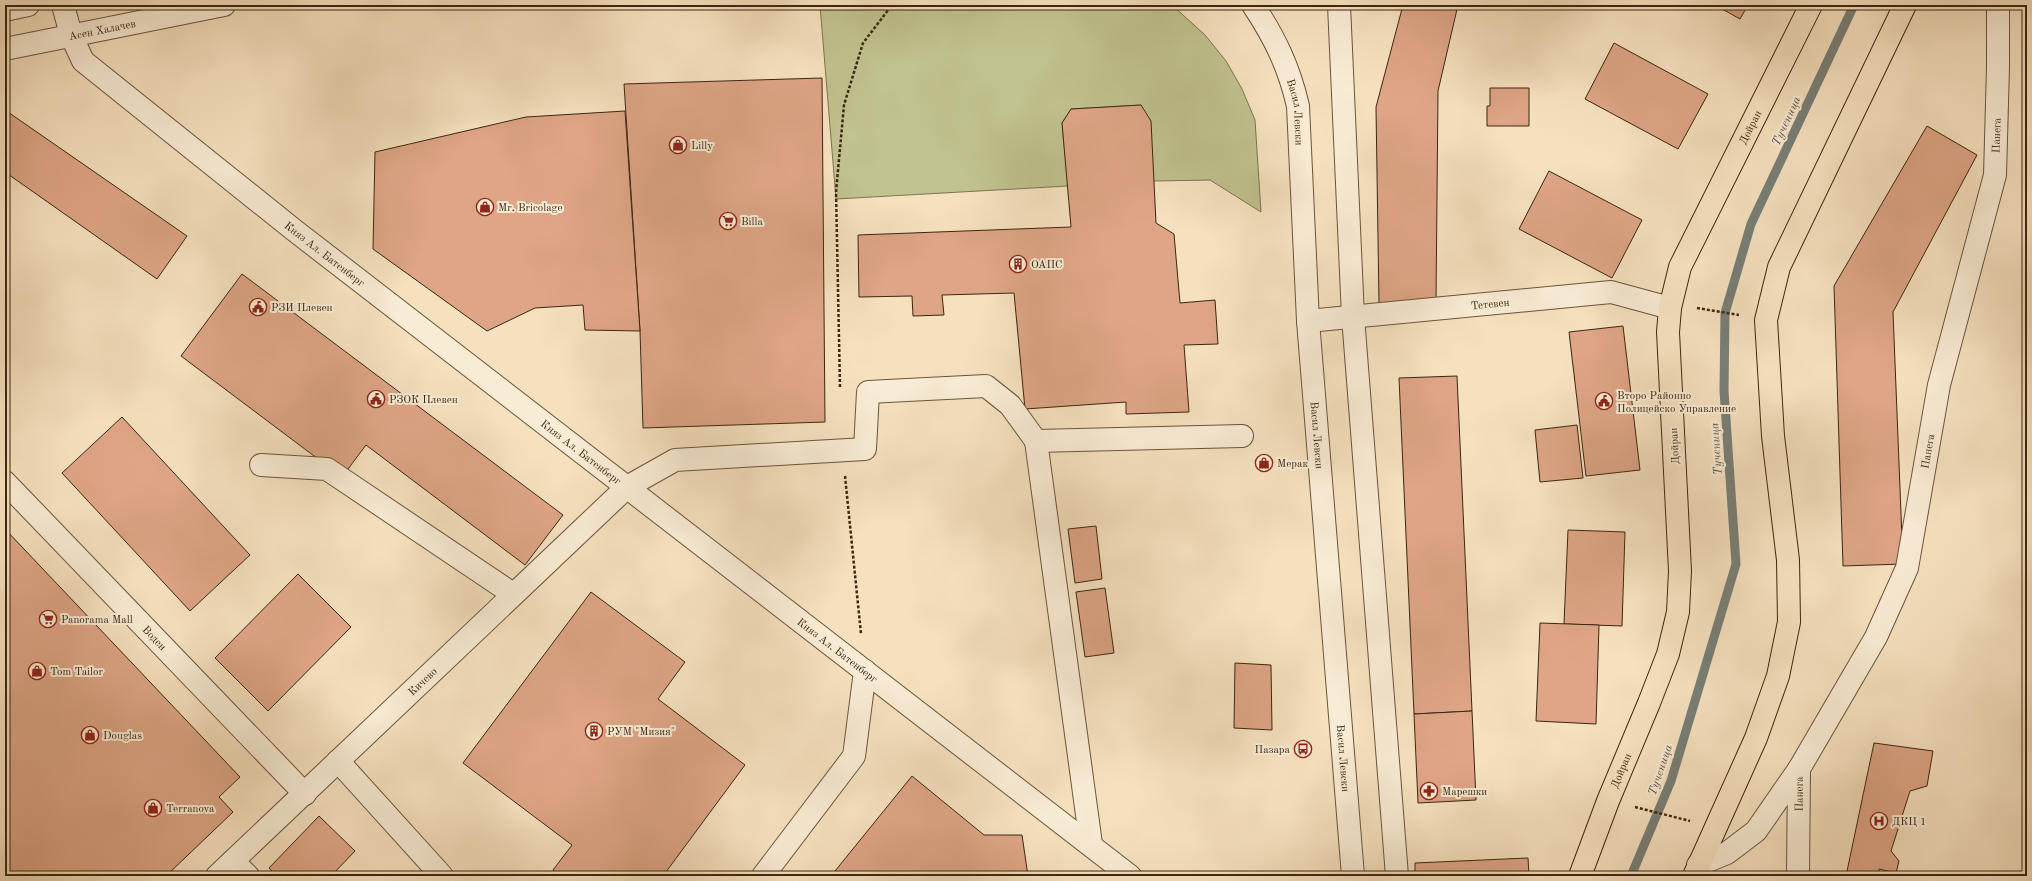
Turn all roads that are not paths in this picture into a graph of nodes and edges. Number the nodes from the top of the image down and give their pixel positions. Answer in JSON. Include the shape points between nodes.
{"nodes":[{"id":1,"x":28,"y":5,"type":"edge"},
{"id":2,"x":62,"y":5,"type":"edge"},
{"id":3,"x":224,"y":5,"type":"edge"},
{"id":4,"x":1253,"y":5,"type":"edge"},
{"id":5,"x":1339,"y":5,"type":"edge"},
{"id":6,"x":1811,"y":5,"type":"edge"},
{"id":7,"x":1905,"y":5,"type":"edge"},
{"id":8,"x":1998,"y":5,"type":"edge"},
{"id":9,"x":5,"y":10,"type":"edge"},
{"id":10,"x":71,"y":35,"type":"junction"},
{"id":11,"x":5,"y":49,"type":"edge"},
{"id":12,"x":1670,"y":308,"type":"junction"},
{"id":13,"x":1354,"y":317,"type":"junction"},
{"id":14,"x":1308,"y":321,"type":"junction"},
{"id":15,"x":1242,"y":436,"type":"dead end"},
{"id":16,"x":1036,"y":441,"type":"junction"},
{"id":17,"x":261,"y":465,"type":"dead end"},
{"id":18,"x":5,"y":482,"type":"edge"},
{"id":19,"x":627,"y":487,"type":"junction"},
{"id":20,"x":513,"y":594,"type":"junction"},
{"id":21,"x":865,"y":671,"type":"junction"},
{"id":22,"x":338,"y":761,"type":"junction"},
{"id":23,"x":1799,"y":769,"type":"junction"},
{"id":24,"x":305,"y":794,"type":"junction"},
{"id":25,"x":1091,"y":844,"type":"junction"},
{"id":26,"x":240,"y":868,"type":"edge"},
{"id":27,"x":1696,"y":870,"type":"edge"},
{"id":28,"x":217,"y":876,"type":"edge"},
{"id":29,"x":442,"y":876,"type":"edge"},
{"id":30,"x":763,"y":876,"type":"edge"},
{"id":31,"x":1130,"y":876,"type":"edge"},
{"id":32,"x":1353,"y":876,"type":"edge"},
{"id":33,"x":1397,"y":876,"type":"edge"},
{"id":34,"x":1580,"y":876,"type":"edge"},
{"id":35,"x":1798,"y":876,"type":"edge"}],
"edges":[{"from":1,"to":9,"type":"street"},
{"from":2,"to":10,"type":"street","name":"Княз Ал. Батенберг"},
{"from":3,"to":10,"type":"street","name":"Асен Халачев"},
{"from":4,"to":14,"type":"street","name":"Васил Левски","via":[[1281,52],[1298,106]]},
{"from":5,"to":13,"type":"street"},
{"from":6,"to":12,"type":"main road","name":"Дойран","via":[[1680,267]]},
{"from":7,"to":27,"type":"main road","via":[[1779,267],[1766,320],[1773,436],[1788,560],[1789,622],[1778,676],[1756,738]]},
{"from":8,"to":23,"type":"street","name":"Панега","via":[[1995,175],[1939,385],[1907,568],[1876,637]]},
{"from":10,"to":11,"type":"street","name":"Асен Халачев"},
{"from":10,"to":19,"type":"street","name":"Княз Ал. Батенберг","via":[[83,61],[294,230]]},
{"from":12,"to":13,"type":"street","name":"Тетевен","via":[[1611,292]]},
{"from":12,"to":34,"type":"main road","name":"Дойран","via":[[1668,332],[1680,571],[1678,612],[1668,654]]},
{"from":13,"to":14,"type":"street","name":"Тетевен"},
{"from":13,"to":33,"type":"street"},
{"from":14,"to":32,"type":"street","name":"Васил Левски"},
{"from":15,"to":16,"type":"street"},
{"from":16,"to":19,"type":"street","name":"Кичево","via":[[1010,405],[986,386],[868,392],[865,449],[675,460]]},
{"from":16,"to":25,"type":"street"},
{"from":17,"to":20,"type":"street","via":[[327,468]]},
{"from":18,"to":24,"type":"street","name":"Воден"},
{"from":19,"to":20,"type":"street","name":"Кичево"},
{"from":19,"to":21,"type":"street","name":"Княз Ал. Батенберг"},
{"from":20,"to":22,"type":"street","name":"Кичево"},
{"from":21,"to":25,"type":"street","name":"Княз Ал. Батенберг"},
{"from":21,"to":30,"type":"street","via":[[854,756]]},
{"from":22,"to":24,"type":"street","name":"Кичево"},
{"from":22,"to":29,"type":"street"},
{"from":23,"to":27,"type":"street","via":[[1756,831],[1727,853]]},
{"from":23,"to":35,"type":"street","name":"Панега"},
{"from":24,"to":26,"type":"street","name":"Кичево"},
{"from":25,"to":31,"type":"street","name":"Княз Ал. Батенберг"},
{"from":26,"to":28,"type":"street","name":"Кичево"}]}
